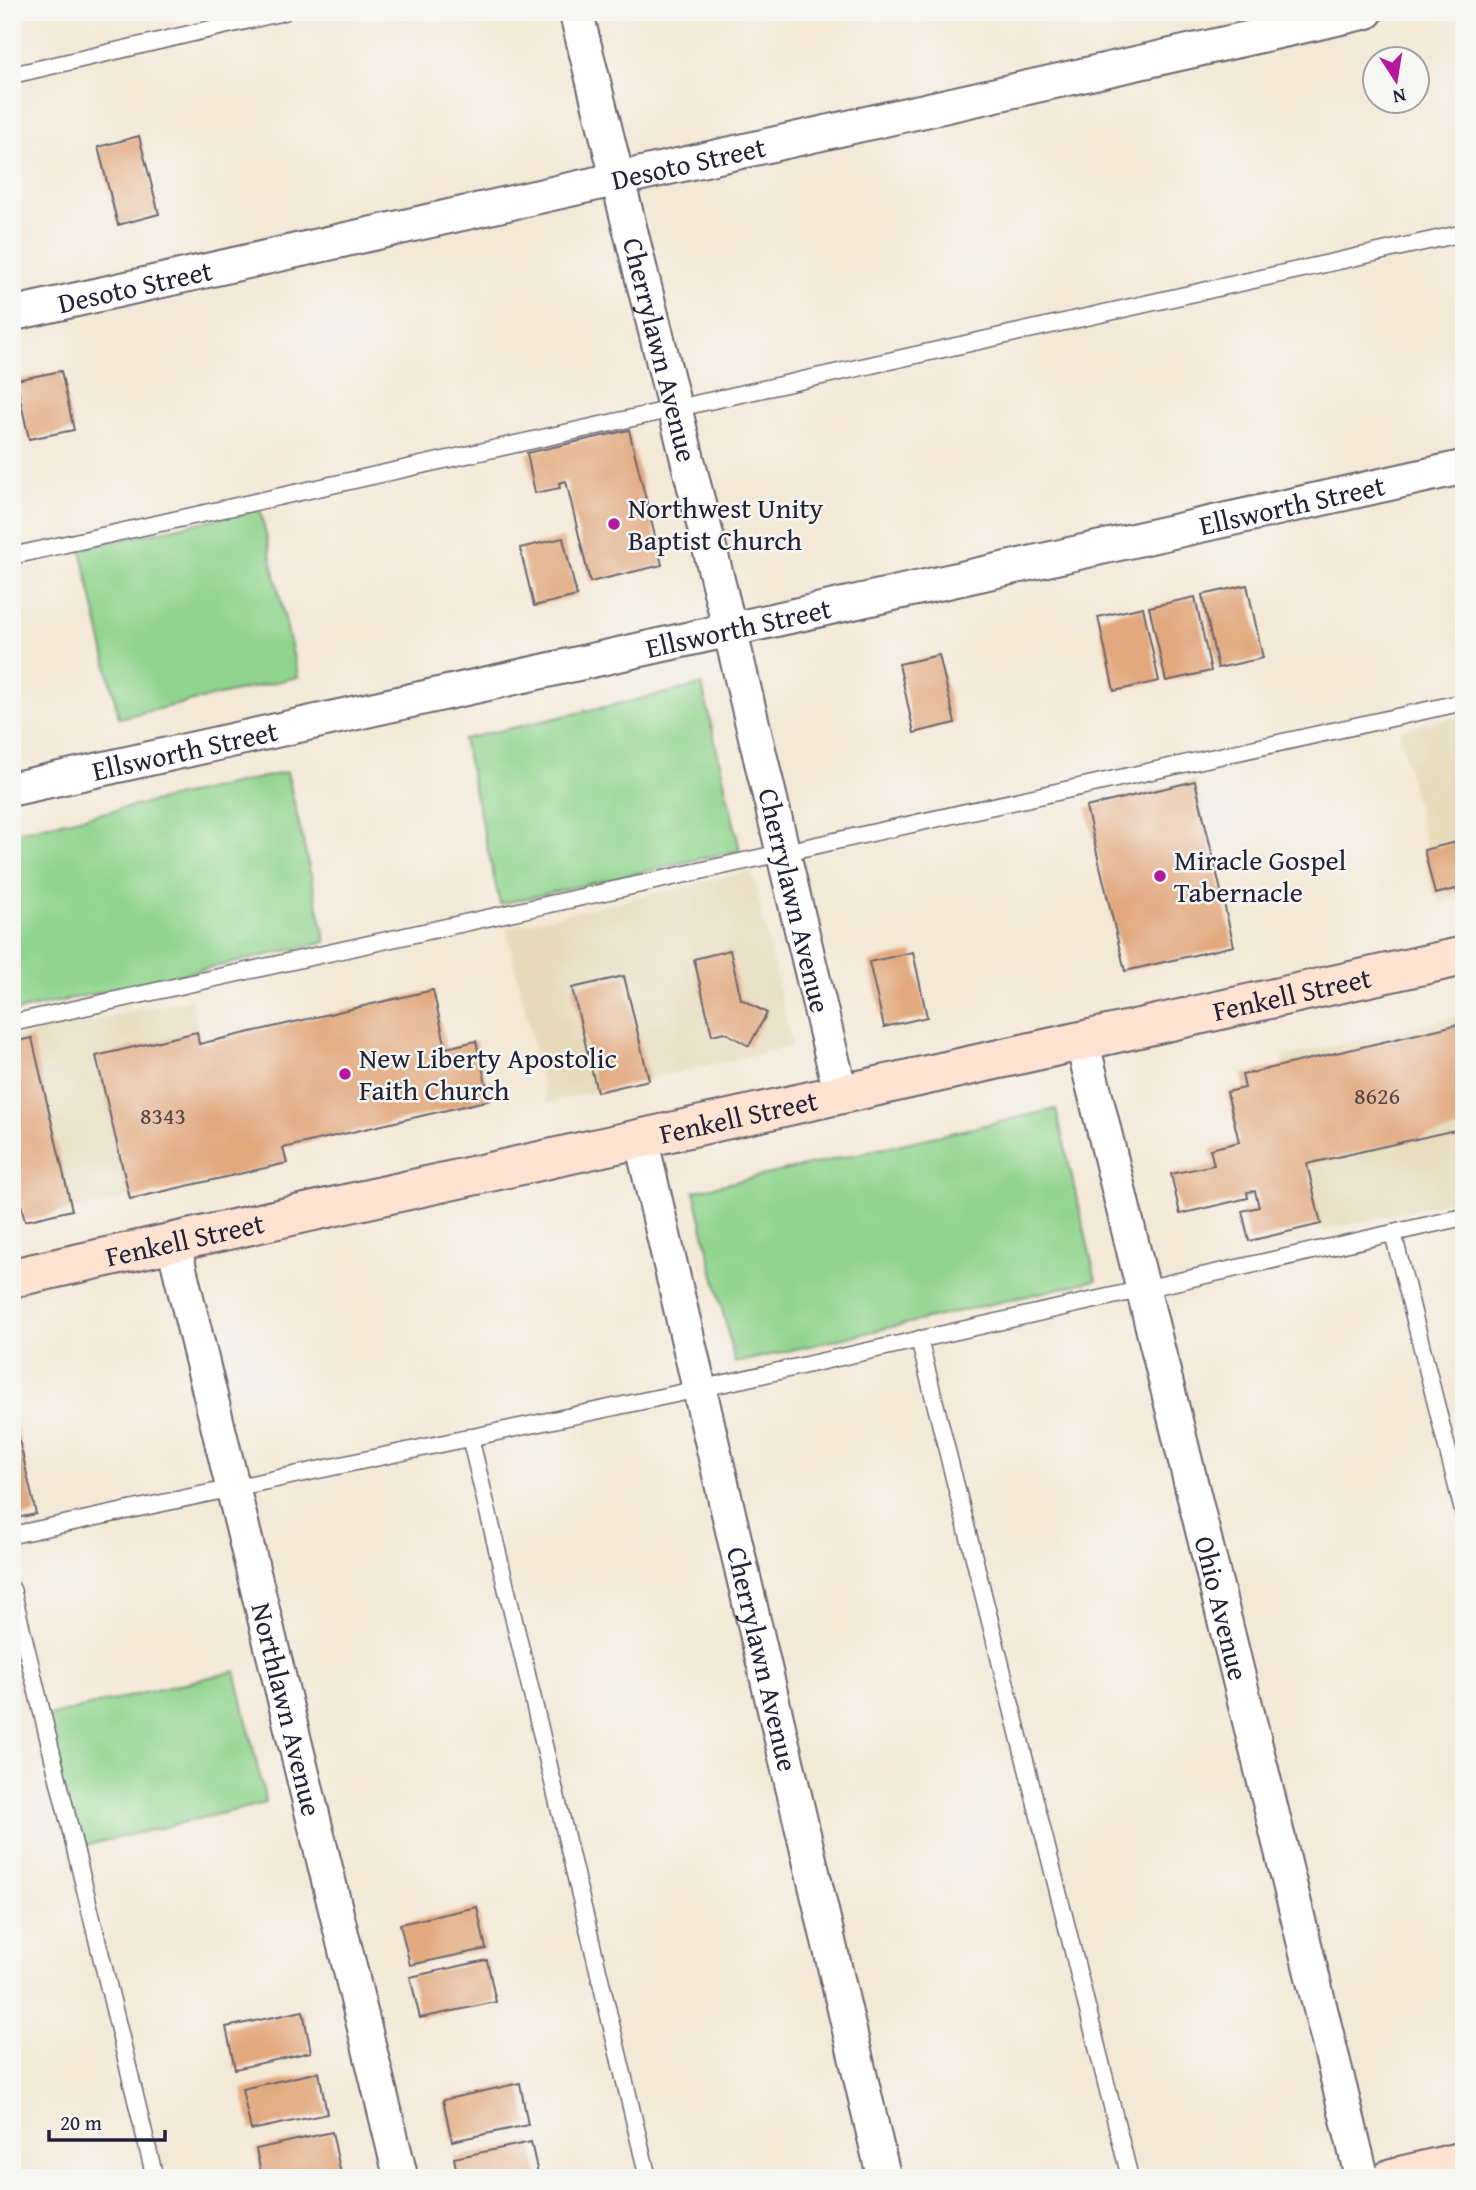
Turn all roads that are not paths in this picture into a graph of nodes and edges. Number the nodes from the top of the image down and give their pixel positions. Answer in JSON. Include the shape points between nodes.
{"nodes":[{"id":1,"x":284,"y":12,"type":"edge"},
{"id":2,"x":576,"y":12,"type":"edge"},
{"id":3,"x":1366,"y":12,"type":"edge"},
{"id":4,"x":12,"y":75,"type":"edge"},
{"id":5,"x":617,"y":178,"type":"junction"},
{"id":6,"x":1464,"y":233,"type":"edge"},
{"id":7,"x":12,"y":314,"type":"edge"},
{"id":8,"x":675,"y":410,"type":"junction"},
{"id":9,"x":1464,"y":467,"type":"edge"},
{"id":10,"x":12,"y":556,"type":"edge"},
{"id":11,"x":730,"y":630,"type":"junction"},
{"id":12,"x":1464,"y":702,"type":"edge"},
{"id":13,"x":12,"y":789,"type":"edge"},
{"id":14,"x":783,"y":852,"type":"junction"},
{"id":15,"x":1464,"y":956,"type":"edge"},
{"id":16,"x":12,"y":1023,"type":"edge"},
{"id":17,"x":1082,"y":1041,"type":"junction"},
{"id":18,"x":841,"y":1095,"type":"junction"},
{"id":19,"x":641,"y":1139,"type":"junction"},
{"id":20,"x":1464,"y":1217,"type":"edge"},
{"id":21,"x":1393,"y":1233,"type":"junction"},
{"id":22,"x":173,"y":1242,"type":"junction"},
{"id":23,"x":12,"y":1278,"type":"edge"},
{"id":24,"x":1143,"y":1288,"type":"junction"},
{"id":25,"x":919,"y":1339,"type":"junction"},
{"id":26,"x":699,"y":1389,"type":"junction"},
{"id":27,"x":470,"y":1437,"type":"junction"},
{"id":28,"x":233,"y":1487,"type":"junction"},
{"id":29,"x":1464,"y":1516,"type":"edge"},
{"id":30,"x":12,"y":1535,"type":"edge"},
{"id":31,"x":12,"y":1589,"type":"edge"},
{"id":32,"x":1464,"y":2161,"type":"edge"},
{"id":33,"x":155,"y":2178,"type":"edge"},
{"id":34,"x":401,"y":2178,"type":"edge"},
{"id":35,"x":649,"y":2178,"type":"edge"},
{"id":36,"x":884,"y":2178,"type":"edge"},
{"id":37,"x":1130,"y":2178,"type":"edge"},
{"id":38,"x":1362,"y":2178,"type":"edge"},
{"id":39,"x":1392,"y":2178,"type":"edge"}],
"edges":[{"from":1,"to":4,"type":"lane"},
{"from":2,"to":5,"type":"street","name":"Cherrylawn Avenue"},
{"from":3,"to":5,"type":"street","name":"Desoto Street"},
{"from":5,"to":7,"type":"street","name":"Desoto Street"},
{"from":5,"to":8,"type":"street","name":"Cherrylawn Avenue"},
{"from":6,"to":8,"type":"lane"},
{"from":8,"to":10,"type":"lane"},
{"from":8,"to":11,"type":"street","name":"Cherrylawn Avenue"},
{"from":9,"to":11,"type":"street","name":"Ellsworth Street"},
{"from":11,"to":13,"type":"street","name":"Ellsworth Street"},
{"from":11,"to":14,"type":"street","name":"Cherrylawn Avenue"},
{"from":12,"to":14,"type":"lane"},
{"from":14,"to":16,"type":"lane"},
{"from":14,"to":18,"type":"street","name":"Cherrylawn Avenue"},
{"from":15,"to":17,"type":"street","name":"Fenkell Street"},
{"from":17,"to":18,"type":"street","name":"Fenkell Street"},
{"from":17,"to":24,"type":"street","name":"Ohio Avenue"},
{"from":18,"to":19,"type":"street","name":"Fenkell Street"},
{"from":19,"to":22,"type":"street","name":"Fenkell Street"},
{"from":19,"to":26,"type":"street","name":"Cherrylawn Avenue"},
{"from":20,"to":21,"type":"lane"},
{"from":21,"to":24,"type":"lane"},
{"from":21,"to":29,"type":"lane"},
{"from":22,"to":23,"type":"street","name":"Fenkell Street"},
{"from":22,"to":28,"type":"street","name":"Northlawn Avenue"},
{"from":24,"to":25,"type":"lane"},
{"from":24,"to":38,"type":"street","name":"Ohio Avenue"},
{"from":25,"to":26,"type":"lane"},
{"from":25,"to":37,"type":"lane"},
{"from":26,"to":27,"type":"lane"},
{"from":26,"to":36,"type":"street","name":"Cherrylawn Avenue"},
{"from":27,"to":28,"type":"lane"},
{"from":27,"to":35,"type":"lane"},
{"from":28,"to":30,"type":"lane"},
{"from":28,"to":34,"type":"street","name":"Northlawn Avenue"},
{"from":31,"to":33,"type":"lane"},
{"from":32,"to":39,"type":"street"}]}
